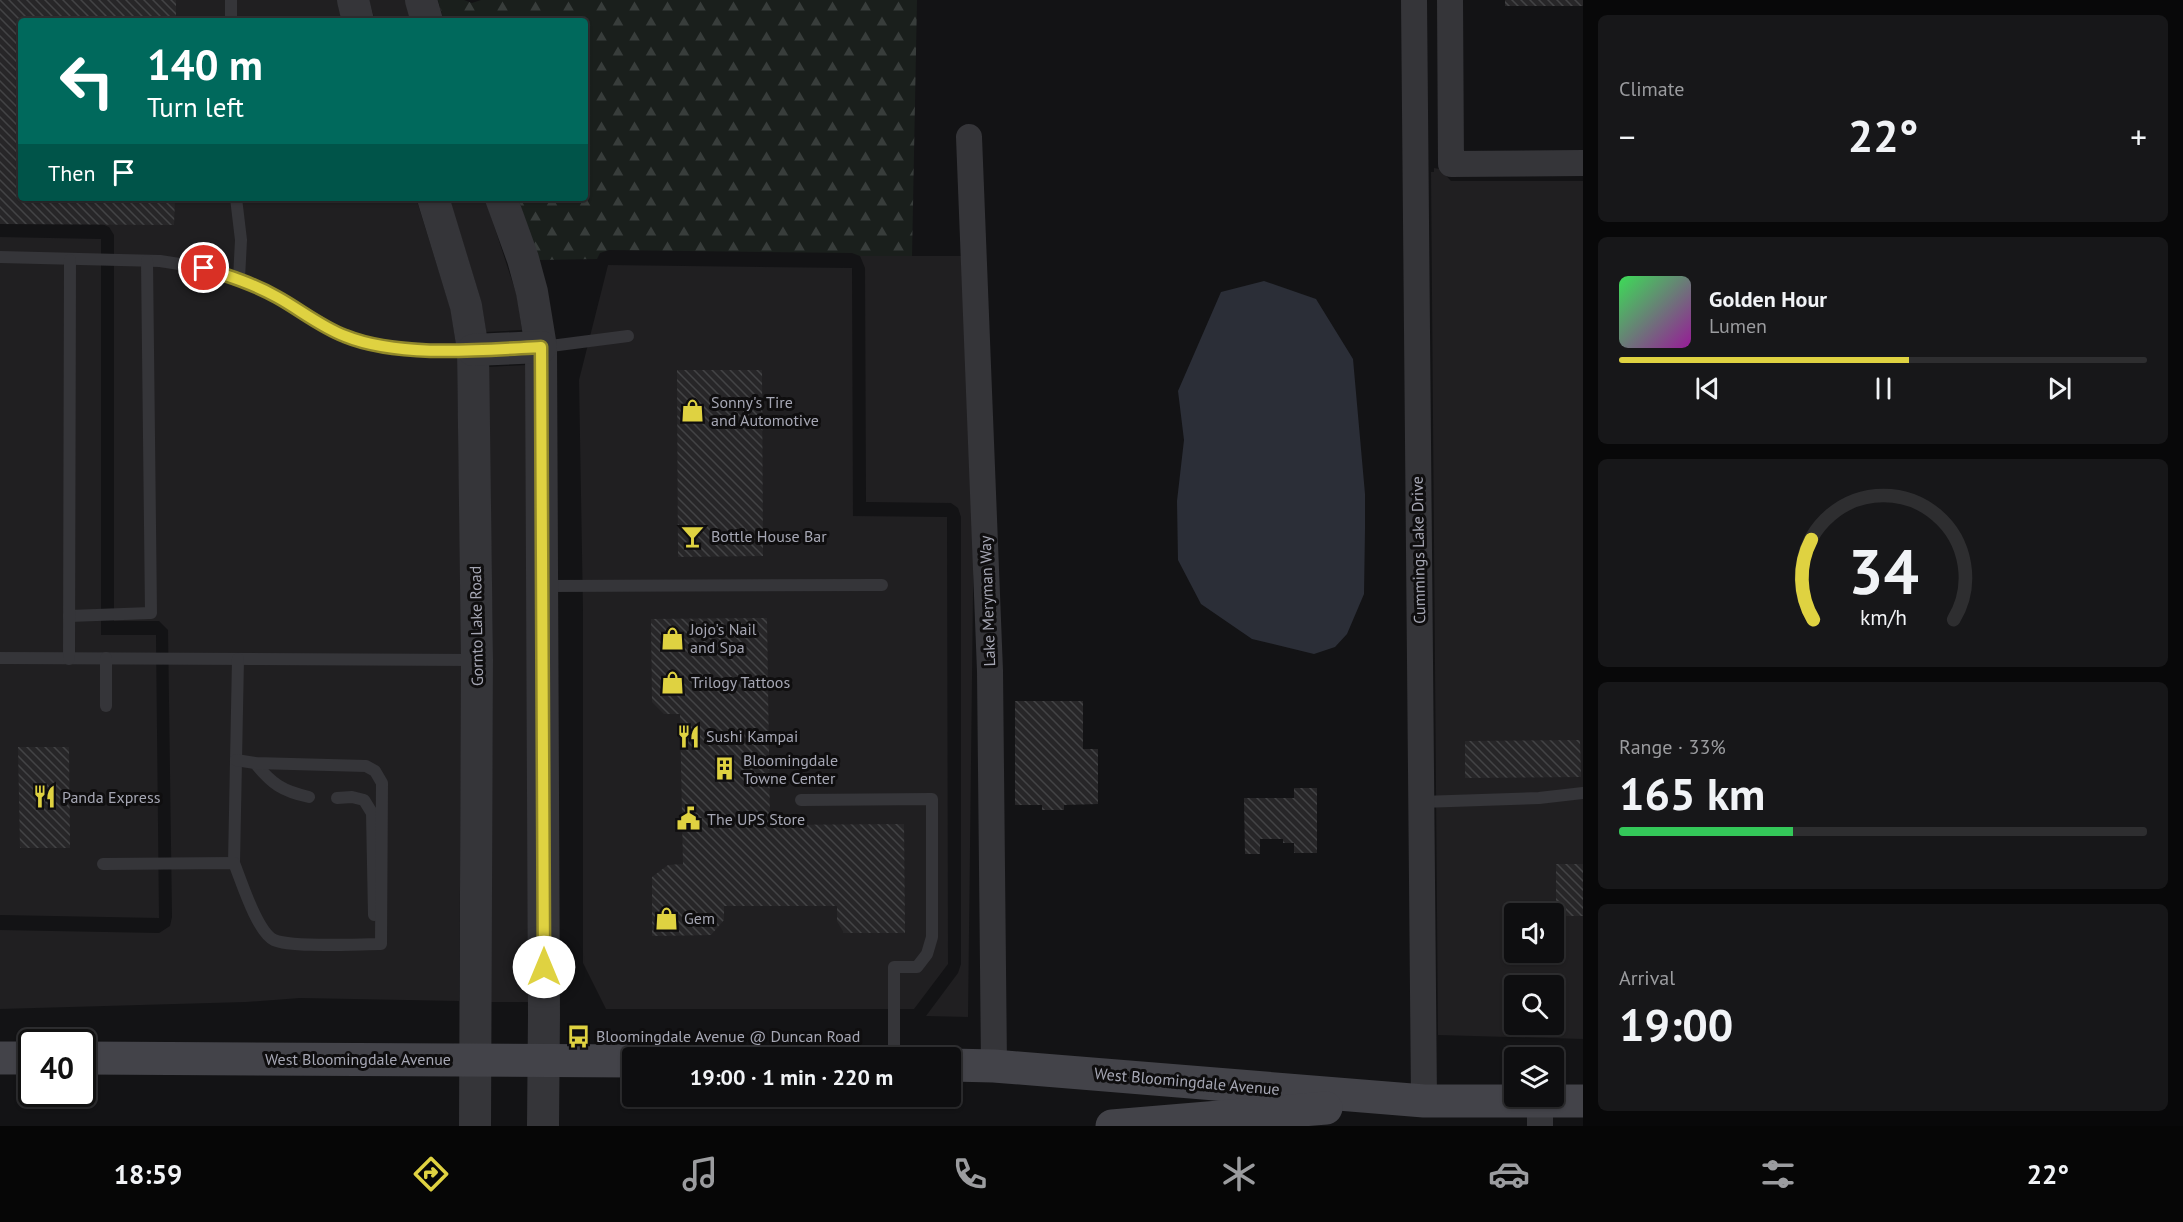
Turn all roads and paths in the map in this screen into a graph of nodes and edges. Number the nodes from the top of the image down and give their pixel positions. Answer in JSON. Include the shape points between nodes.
{"nodes":[{"id":1,"x":231,"y":0,"type":"edge"},
{"id":2,"x":353,"y":0,"type":"edge"},
{"id":3,"x":421,"y":0,"type":"edge"},
{"id":4,"x":1414,"y":0,"type":"edge"},
{"id":5,"x":1450,"y":0,"type":"edge"},
{"id":6,"x":231,"y":18,"type":"edge"},
{"id":7,"x":357,"y":18,"type":"edge"},
{"id":8,"x":426,"y":18,"type":"edge"},
{"id":9,"x":969,"y":137,"type":"dead end"},
{"id":10,"x":1583,"y":163,"type":"edge"},
{"id":11,"x":236,"y":201,"type":"edge"},
{"id":12,"x":434,"y":201,"type":"edge"},
{"id":13,"x":502,"y":201,"type":"edge"},
{"id":14,"x":0,"y":257,"type":"edge"},
{"id":15,"x":70,"y":260,"type":"junction"},
{"id":16,"x":147,"y":261,"type":"junction"},
{"id":17,"x":239,"y":279,"type":"junction"},
{"id":18,"x":628,"y":336,"type":"dead end"},
{"id":19,"x":541,"y":347,"type":"junction"},
{"id":20,"x":473,"y":350,"type":"junction"},
{"id":21,"x":882,"y":585,"type":"dead end"},
{"id":22,"x":544,"y":586,"type":"junction"},
{"id":23,"x":69,"y":616,"type":"junction"},
{"id":24,"x":0,"y":658,"type":"edge"},
{"id":25,"x":106,"y":658,"type":"junction"},
{"id":26,"x":69,"y":659,"type":"junction"},
{"id":27,"x":238,"y":659,"type":"junction"},
{"id":28,"x":477,"y":660,"type":"junction"},
{"id":29,"x":106,"y":706,"type":"dead end"},
{"id":30,"x":236,"y":760,"type":"junction"},
{"id":31,"x":255,"y":763,"type":"junction"},
{"id":32,"x":1583,"y":793,"type":"edge"},
{"id":33,"x":309,"y":797,"type":"dead end"},
{"id":34,"x":337,"y":798,"type":"dead end"},
{"id":35,"x":801,"y":800,"type":"dead end"},
{"id":36,"x":1421,"y":802,"type":"junction"},
{"id":37,"x":234,"y":862,"type":"junction"},
{"id":38,"x":103,"y":864,"type":"dead end"},
{"id":39,"x":381,"y":926,"type":"junction"},
{"id":40,"x":894,"y":1047,"type":"edge"},
{"id":41,"x":0,"y":1058,"type":"edge"},
{"id":42,"x":18,"y":1058,"type":"edge"},
{"id":43,"x":96,"y":1058,"type":"edge"},
{"id":44,"x":475,"y":1059,"type":"junction"},
{"id":45,"x":544,"y":1059,"type":"junction"},
{"id":46,"x":622,"y":1060,"type":"edge"},
{"id":47,"x":961,"y":1065,"type":"edge"},
{"id":48,"x":994,"y":1066,"type":"junction"},
{"id":49,"x":1424,"y":1101,"type":"junction"},
{"id":50,"x":1583,"y":1101,"type":"edge"},
{"id":51,"x":1540,"y":1113,"type":"edge"},
{"id":52,"x":475,"y":1126,"type":"edge"},
{"id":53,"x":543,"y":1126,"type":"edge"},
{"id":54,"x":1112,"y":1126,"type":"edge"}],
"edges":[{"from":1,"to":6,"type":"lane"},
{"from":2,"to":7,"type":"street"},
{"from":3,"to":8,"type":"street"},
{"from":4,"to":36,"type":"street","name":"Cummings Lake Drive"},
{"from":5,"to":10,"type":"street","via":[[1451,164]]},
{"from":9,"to":48,"type":"street","name":"Lake Meryman Way","via":[[990,671]]},
{"from":11,"to":17,"type":"lane","via":[[241,240]]},
{"from":12,"to":20,"type":"street","name":"Gornto Lake Road","via":[[466,306]]},
{"from":13,"to":19,"type":"street","via":[[526,270]]},
{"from":14,"to":15,"type":"lane"},
{"from":15,"to":16,"type":"lane"},
{"from":15,"to":23,"type":"lane"},
{"from":16,"to":17,"type":"lane","via":[[204,268]]},
{"from":16,"to":23,"type":"lane","via":[[151,613]]},
{"from":17,"to":20,"type":"lane","via":[[343,336],[371,345]]},
{"from":18,"to":19,"type":"lane"},
{"from":19,"to":20,"type":"street"},
{"from":19,"to":22,"type":"street"},
{"from":20,"to":28,"type":"street","name":"Gornto Lake Road"},
{"from":21,"to":22,"type":"lane"},
{"from":22,"to":45,"type":"street"},
{"from":23,"to":26,"type":"lane"},
{"from":24,"to":26,"type":"lane"},
{"from":25,"to":26,"type":"lane"},
{"from":25,"to":27,"type":"lane"},
{"from":25,"to":29,"type":"lane"},
{"from":27,"to":28,"type":"lane"},
{"from":27,"to":30,"type":"lane"},
{"from":28,"to":44,"type":"street","name":"Gornto Lake Road"},
{"from":30,"to":31,"type":"lane"},
{"from":30,"to":37,"type":"lane"},
{"from":31,"to":33,"type":"lane","via":[[287,792]]},
{"from":31,"to":39,"type":"lane","via":[[345,764],[375,771],[382,783]]},
{"from":32,"to":36,"type":"lane"},
{"from":34,"to":39,"type":"lane","via":[[364,800],[372,813],[374,914]]},
{"from":35,"to":40,"type":"lane","via":[[932,799],[932,937],[927,954],[917,967],[894,967]]},
{"from":36,"to":49,"type":"street","name":"Cummings Lake Drive"},
{"from":37,"to":38,"type":"lane"},
{"from":37,"to":39,"type":"lane","via":[[255,916],[272,940],[288,944],[381,944]]},
{"from":41,"to":42,"type":"main road"},
{"from":43,"to":44,"type":"main road","name":"West Bloomingdale Avenue"},
{"from":44,"to":45,"type":"main road","name":"West Bloomingdale Avenue"},
{"from":44,"to":52,"type":"street","name":"Gornto Lake Road"},
{"from":45,"to":46,"type":"main road","name":"West Bloomingdale Avenue"},
{"from":45,"to":53,"type":"street"},
{"from":47,"to":48,"type":"main road","name":"West Bloomingdale Avenue"},
{"from":48,"to":49,"type":"main road","name":"West Bloomingdale Avenue"},
{"from":49,"to":51,"type":"main road","name":"West Bloomingdale Avenue"},
{"from":49,"to":54,"type":"main road","name":"West Bloomingdale Avenue"},
{"from":50,"to":51,"type":"main road","name":"West Bloomingdale Avenue"}]}
